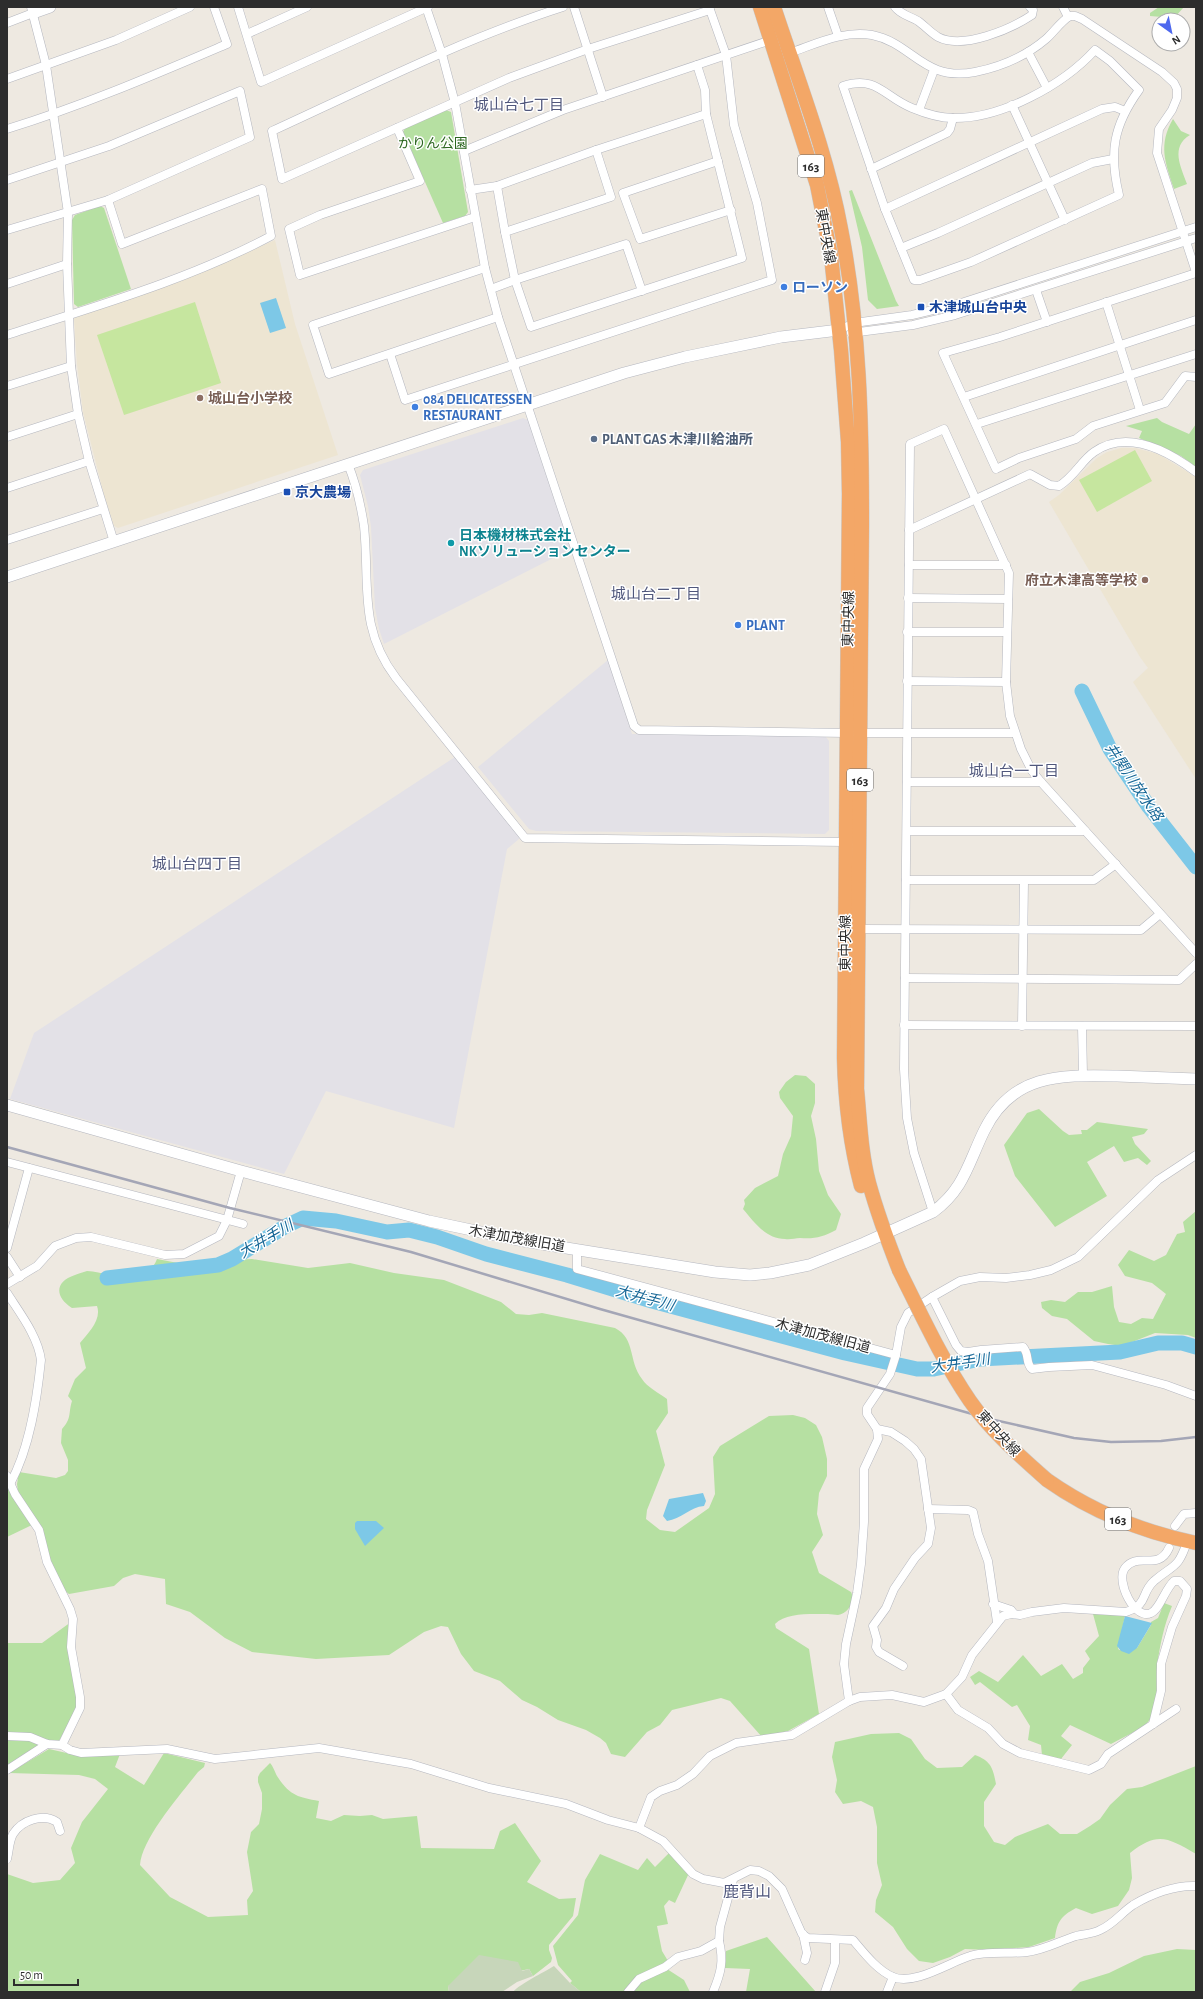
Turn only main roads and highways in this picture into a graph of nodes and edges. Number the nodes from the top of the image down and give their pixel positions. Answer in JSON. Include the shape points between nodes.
{"nodes":[{"id":1,"x":760,"y":7,"type":"edge"},
{"id":2,"x":774,"y":7,"type":"edge"},
{"id":3,"x":854,"y":733,"type":"junction"},
{"id":4,"x":884,"y":1234,"type":"junction"},
{"id":5,"x":1192,"y":1542,"type":"edge"}],
"edges":[{"from":1,"to":3,"type":"highway","name":"東中央線","number":"163","via":[[817,185],[831,256],[848,442]]},
{"from":2,"to":3,"type":"highway","name":"東中央線","number":"163","via":[[821,149],[838,215],[855,328],[862,450]]},
{"from":3,"to":4,"type":"highway","name":"東中央線","number":"163","via":[[859,929],[860,1133],[869,1183]]},
{"from":3,"to":4,"type":"highway","name":"東中央線","number":"163","via":[[845,842],[845,1097],[855,1163],[862,1190],[873,1222]]},
{"from":4,"to":5,"type":"highway","name":"東中央線","number":"163","bridge":true,"via":[[938,1348],[971,1402],[1018,1454],[1047,1480],[1085,1504],[1139,1527]]}]}
